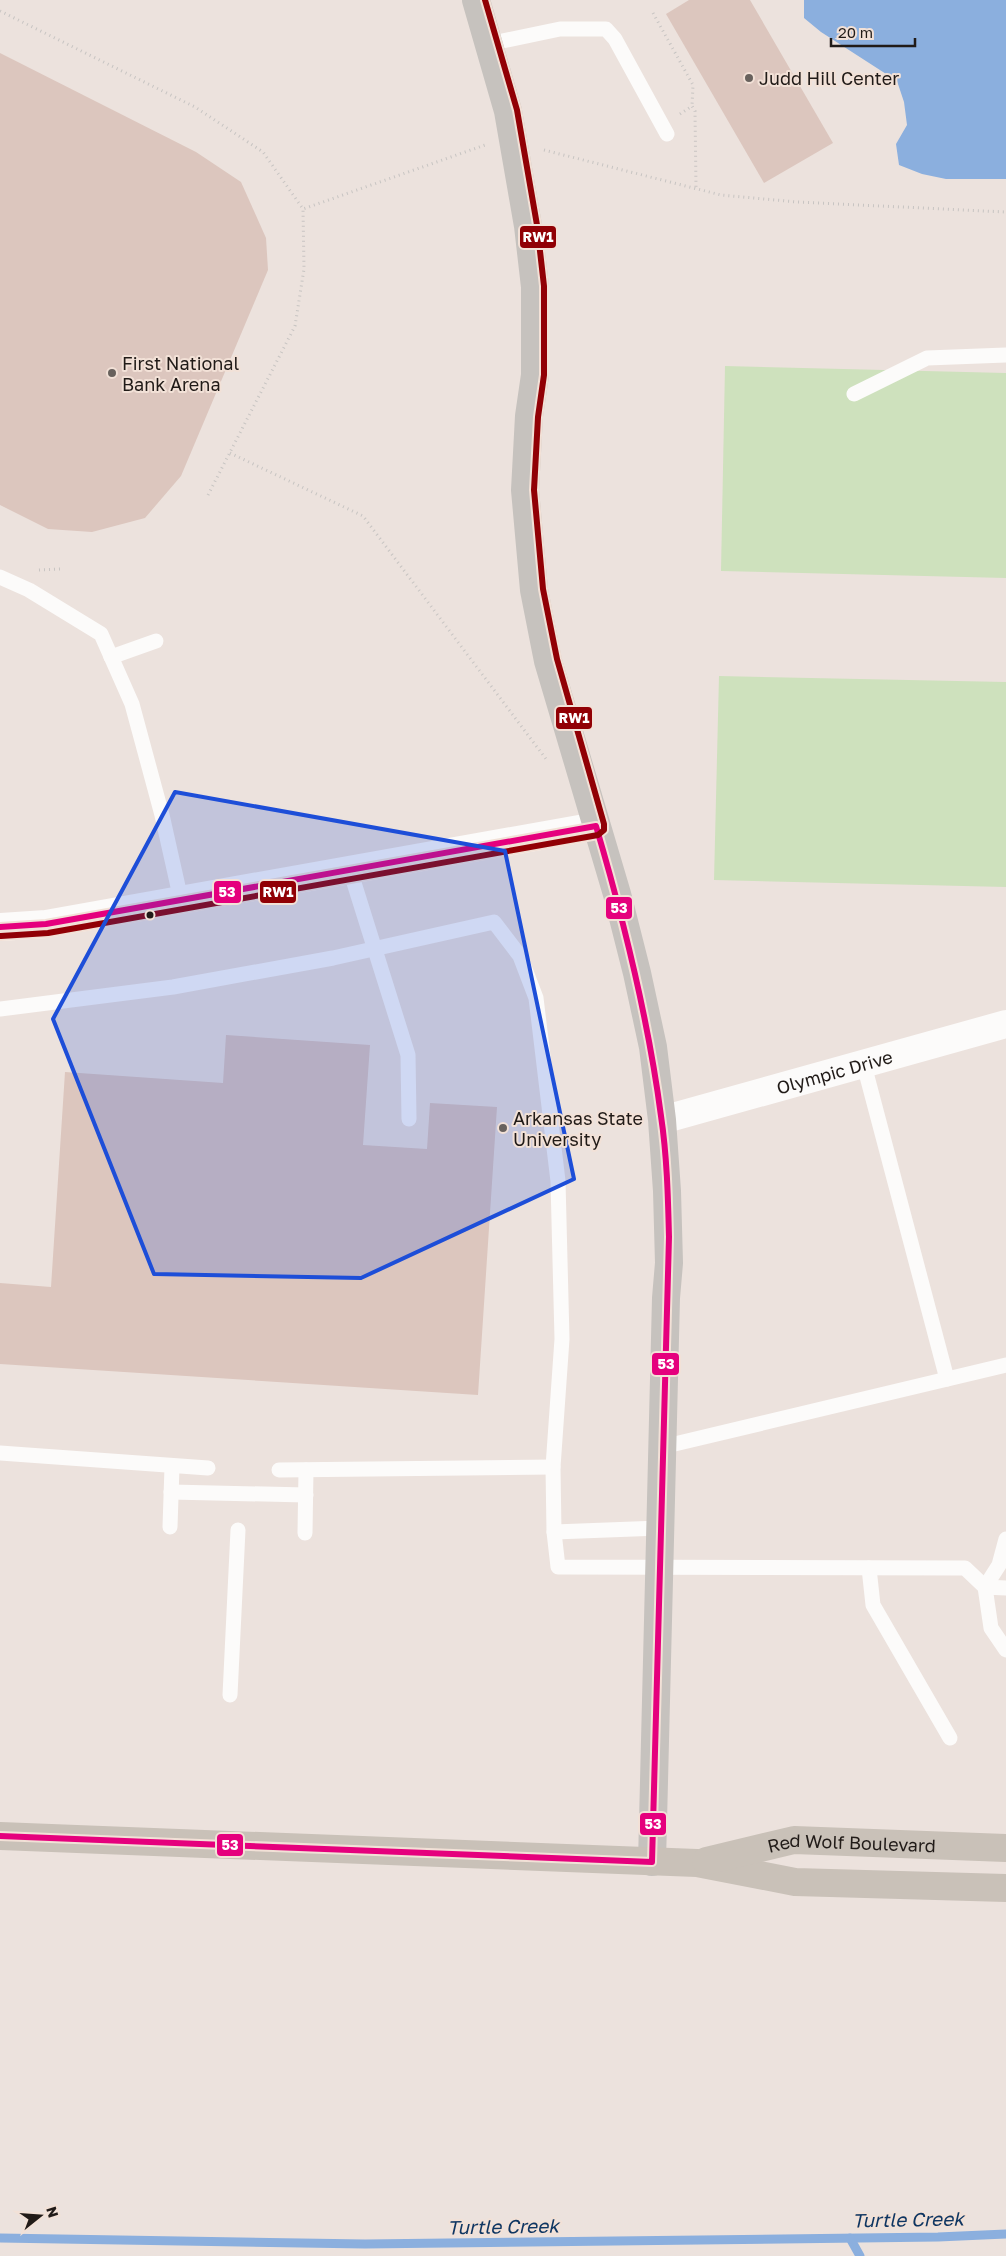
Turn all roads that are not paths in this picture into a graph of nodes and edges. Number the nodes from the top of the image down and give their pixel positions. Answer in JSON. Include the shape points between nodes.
{"nodes":[{"id":1,"x":476,"y":0,"type":"edge"},
{"id":2,"x":488,"y":44,"type":"junction"},
{"id":3,"x":667,"y":134,"type":"dead end"},
{"id":4,"x":1006,"y":355,"type":"edge"},
{"id":5,"x":854,"y":394,"type":"dead end"},
{"id":6,"x":0,"y":577,"type":"edge"},
{"id":7,"x":156,"y":641,"type":"dead end"},
{"id":8,"x":111,"y":657,"type":"junction"},
{"id":9,"x":596,"y":826,"type":"junction"},
{"id":10,"x":350,"y":870,"type":"junction"},
{"id":11,"x":181,"y":900,"type":"junction"},
{"id":12,"x":0,"y":927,"type":"edge"},
{"id":13,"x":374,"y":948,"type":"junction"},
{"id":14,"x":0,"y":1009,"type":"edge"},
{"id":15,"x":1006,"y":1024,"type":"edge"},
{"id":16,"x":864,"y":1065,"type":"junction"},
{"id":17,"x":409,"y":1119,"type":"dead end"},
{"id":18,"x":662,"y":1120,"type":"junction"},
{"id":19,"x":1006,"y":1365,"type":"edge"},
{"id":20,"x":947,"y":1379,"type":"junction"},
{"id":21,"x":662,"y":1447,"type":"junction"},
{"id":22,"x":0,"y":1453,"type":"edge"},
{"id":23,"x":172,"y":1467,"type":"junction"},
{"id":24,"x":554,"y":1467,"type":"junction"},
{"id":25,"x":208,"y":1468,"type":"dead end"},
{"id":26,"x":279,"y":1470,"type":"dead end"},
{"id":27,"x":306,"y":1470,"type":"junction"},
{"id":28,"x":171,"y":1492,"type":"junction"},
{"id":29,"x":306,"y":1495,"type":"junction"},
{"id":30,"x":170,"y":1528,"type":"dead end"},
{"id":31,"x":660,"y":1528,"type":"junction"},
{"id":32,"x":238,"y":1530,"type":"dead end"},
{"id":33,"x":554,"y":1532,"type":"junction"},
{"id":34,"x":305,"y":1533,"type":"dead end"},
{"id":35,"x":1006,"y":1539,"type":"edge"},
{"id":36,"x":659,"y":1568,"type":"junction"},
{"id":37,"x":869,"y":1568,"type":"junction"},
{"id":38,"x":985,"y":1587,"type":"junction"},
{"id":39,"x":1006,"y":1588,"type":"edge"},
{"id":40,"x":1006,"y":1650,"type":"edge"},
{"id":41,"x":230,"y":1694,"type":"dead end"},
{"id":42,"x":950,"y":1738,"type":"dead end"},
{"id":43,"x":0,"y":1836,"type":"edge"},
{"id":44,"x":1006,"y":1848,"type":"edge"},
{"id":45,"x":652,"y":1862,"type":"junction"},
{"id":46,"x":698,"y":1863,"type":"junction"},
{"id":47,"x":1006,"y":1888,"type":"edge"}],
"edges":[{"from":1,"to":2,"type":"street"},
{"from":2,"to":3,"type":"lane","via":[[560,29],[606,29],[615,39]]},
{"from":2,"to":9,"type":"street","via":[[508,111],[535,287],[534,375],[528,416],[525,490],[534,590],[548,662]]},
{"from":4,"to":5,"type":"lane","via":[[927,358]]},
{"from":6,"to":8,"type":"lane","via":[[29,590],[101,634]]},
{"from":7,"to":8,"type":"lane"},
{"from":8,"to":11,"type":"lane","via":[[132,704]]},
{"from":9,"to":10,"type":"street"},
{"from":9,"to":18,"type":"street","via":[[638,973],[653,1047]]},
{"from":10,"to":11,"type":"street"},
{"from":10,"to":13,"type":"lane"},
{"from":11,"to":12,"type":"street","via":[[46,924]]},
{"from":13,"to":14,"type":"lane","via":[[173,986]]},
{"from":13,"to":17,"type":"lane","via":[[408,1055]]},
{"from":13,"to":24,"type":"lane","via":[[494,922],[520,956],[536,998],[558,1181],[562,1339]]},
{"from":15,"to":16,"type":"street","name":"Olympic Drive"},
{"from":16,"to":18,"type":"street","name":"Olympic Drive"},
{"from":16,"to":20,"type":"lane"},
{"from":18,"to":21,"type":"street","via":[[669,1264]]},
{"from":19,"to":20,"type":"lane"},
{"from":20,"to":21,"type":"lane"},
{"from":21,"to":31,"type":"street"},
{"from":22,"to":23,"type":"lane"},
{"from":23,"to":25,"type":"lane"},
{"from":23,"to":28,"type":"lane"},
{"from":24,"to":27,"type":"lane"},
{"from":24,"to":33,"type":"lane"},
{"from":26,"to":27,"type":"lane"},
{"from":27,"to":29,"type":"lane"},
{"from":28,"to":29,"type":"lane"},
{"from":28,"to":30,"type":"lane"},
{"from":29,"to":34,"type":"lane"},
{"from":31,"to":33,"type":"lane"},
{"from":31,"to":36,"type":"street"},
{"from":32,"to":41,"type":"lane"},
{"from":33,"to":36,"type":"lane","via":[[558,1566]]},
{"from":35,"to":38,"type":"lane","via":[[999,1565]]},
{"from":36,"to":37,"type":"lane"},
{"from":36,"to":45,"type":"street"},
{"from":37,"to":38,"type":"lane","via":[[965,1568]]},
{"from":37,"to":42,"type":"lane","via":[[873,1605]]},
{"from":38,"to":39,"type":"lane"},
{"from":38,"to":40,"type":"lane","via":[[991,1628]]},
{"from":43,"to":45,"type":"highway","name":"Red Wolf Boulevard"},
{"from":44,"to":46,"type":"highway","name":"Red Wolf Boulevard","via":[[794,1840]]},
{"from":45,"to":46,"type":"highway","name":"Red Wolf Boulevard"},
{"from":46,"to":47,"type":"highway","name":"Red Wolf Boulevard","via":[[795,1882]]}]}
